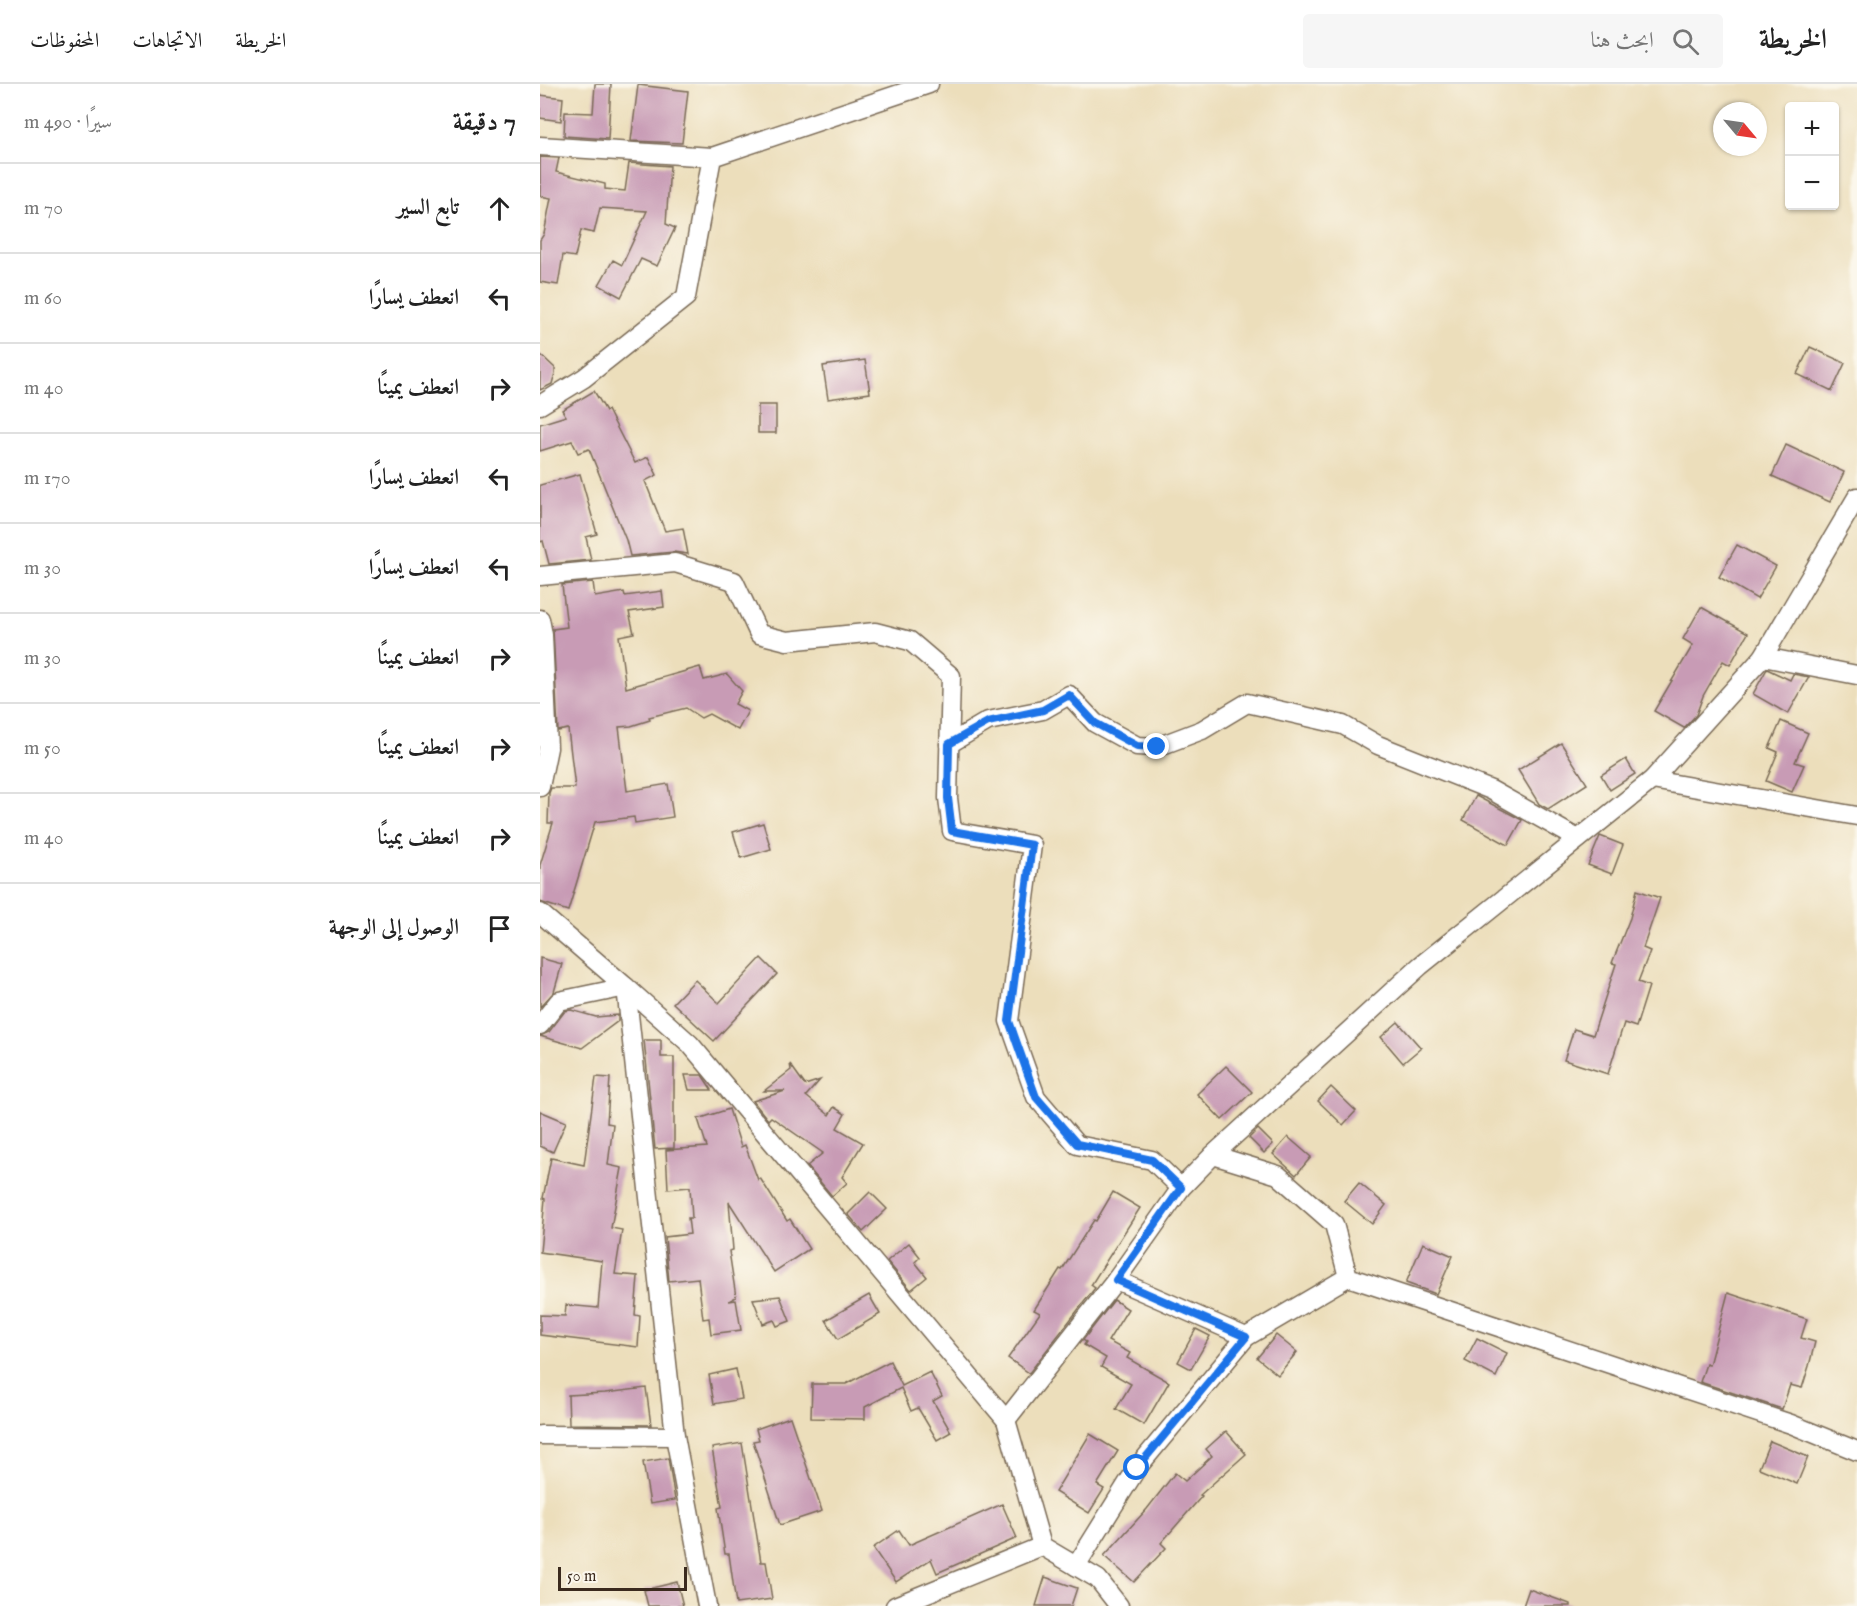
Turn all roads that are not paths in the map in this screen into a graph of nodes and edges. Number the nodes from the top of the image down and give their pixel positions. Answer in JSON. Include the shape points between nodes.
{"nodes":[{"id":1,"x":929,"y":84,"type":"edge"},
{"id":2,"x":540,"y":146,"type":"edge"},
{"id":3,"x":712,"y":157,"type":"junction"},
{"id":4,"x":540,"y":405,"type":"edge"},
{"id":5,"x":1857,"y":497,"type":"edge"},
{"id":6,"x":540,"y":576,"type":"edge"},
{"id":7,"x":540,"y":619,"type":"edge"},
{"id":8,"x":1763,"y":657,"type":"junction"},
{"id":9,"x":1857,"y":675,"type":"edge"},
{"id":10,"x":949,"y":744,"type":"junction"},
{"id":11,"x":1652,"y":780,"type":"junction"},
{"id":12,"x":540,"y":787,"type":"edge"},
{"id":13,"x":1857,"y":816,"type":"edge"},
{"id":14,"x":1578,"y":839,"type":"junction"},
{"id":15,"x":540,"y":913,"type":"edge"},
{"id":16,"x":626,"y":987,"type":"junction"},
{"id":17,"x":540,"y":1025,"type":"edge"},
{"id":18,"x":1213,"y":1155,"type":"junction"},
{"id":19,"x":1181,"y":1188,"type":"junction"},
{"id":20,"x":1348,"y":1277,"type":"junction"},
{"id":21,"x":1116,"y":1280,"type":"junction"},
{"id":22,"x":1246,"y":1337,"type":"junction"},
{"id":23,"x":1006,"y":1420,"type":"junction"},
{"id":24,"x":540,"y":1435,"type":"edge"},
{"id":25,"x":675,"y":1436,"type":"junction"},
{"id":26,"x":1857,"y":1451,"type":"edge"},
{"id":27,"x":1042,"y":1546,"type":"junction"},
{"id":28,"x":1076,"y":1566,"type":"junction"},
{"id":29,"x":707,"y":1606,"type":"edge"},
{"id":30,"x":895,"y":1606,"type":"edge"},
{"id":31,"x":1119,"y":1606,"type":"edge"}],
"edges":[{"from":1,"to":3,"type":"street"},
{"from":2,"to":3,"type":"street"},
{"from":3,"to":4,"type":"street","via":[[686,297],[584,378]]},
{"from":5,"to":8,"type":"street"},
{"from":6,"to":10,"type":"street","via":[[675,563],[734,581],[759,634],[787,641],[875,632],[910,641],[951,676]]},
{"from":7,"to":12,"type":"street","via":[[548,748]]},
{"from":8,"to":9,"type":"street"},
{"from":8,"to":11,"type":"street"},
{"from":10,"to":14,"type":"street","via":[[988,722],[1043,710],[1069,695],[1095,723],[1137,746],[1157,747],[1202,730],[1247,703],[1343,725],[1378,745],[1491,790]]},
{"from":10,"to":19,"type":"street","via":[[952,831],[1032,845],[1009,1021],[1036,1097],[1077,1144],[1152,1160]]},
{"from":11,"to":13,"type":"street"},
{"from":11,"to":14,"type":"street"},
{"from":14,"to":18,"type":"street","via":[[1420,966]]},
{"from":15,"to":16,"type":"street"},
{"from":16,"to":17,"type":"street","via":[[559,1001]]},
{"from":16,"to":23,"type":"street","via":[[690,1044]]},
{"from":16,"to":25,"type":"street"},
{"from":18,"to":19,"type":"street"},
{"from":18,"to":20,"type":"street","via":[[1278,1175],[1334,1224]]},
{"from":19,"to":21,"type":"street"},
{"from":20,"to":22,"type":"street"},
{"from":20,"to":26,"type":"street","via":[[1791,1424]]},
{"from":21,"to":22,"type":"street"},
{"from":21,"to":23,"type":"street"},
{"from":22,"to":28,"type":"street","via":[[1137,1468]]},
{"from":23,"to":27,"type":"street"},
{"from":24,"to":25,"type":"street"},
{"from":25,"to":29,"type":"street"},
{"from":27,"to":28,"type":"street"},
{"from":27,"to":30,"type":"street"},
{"from":28,"to":31,"type":"street","via":[[1098,1579]]}]}
